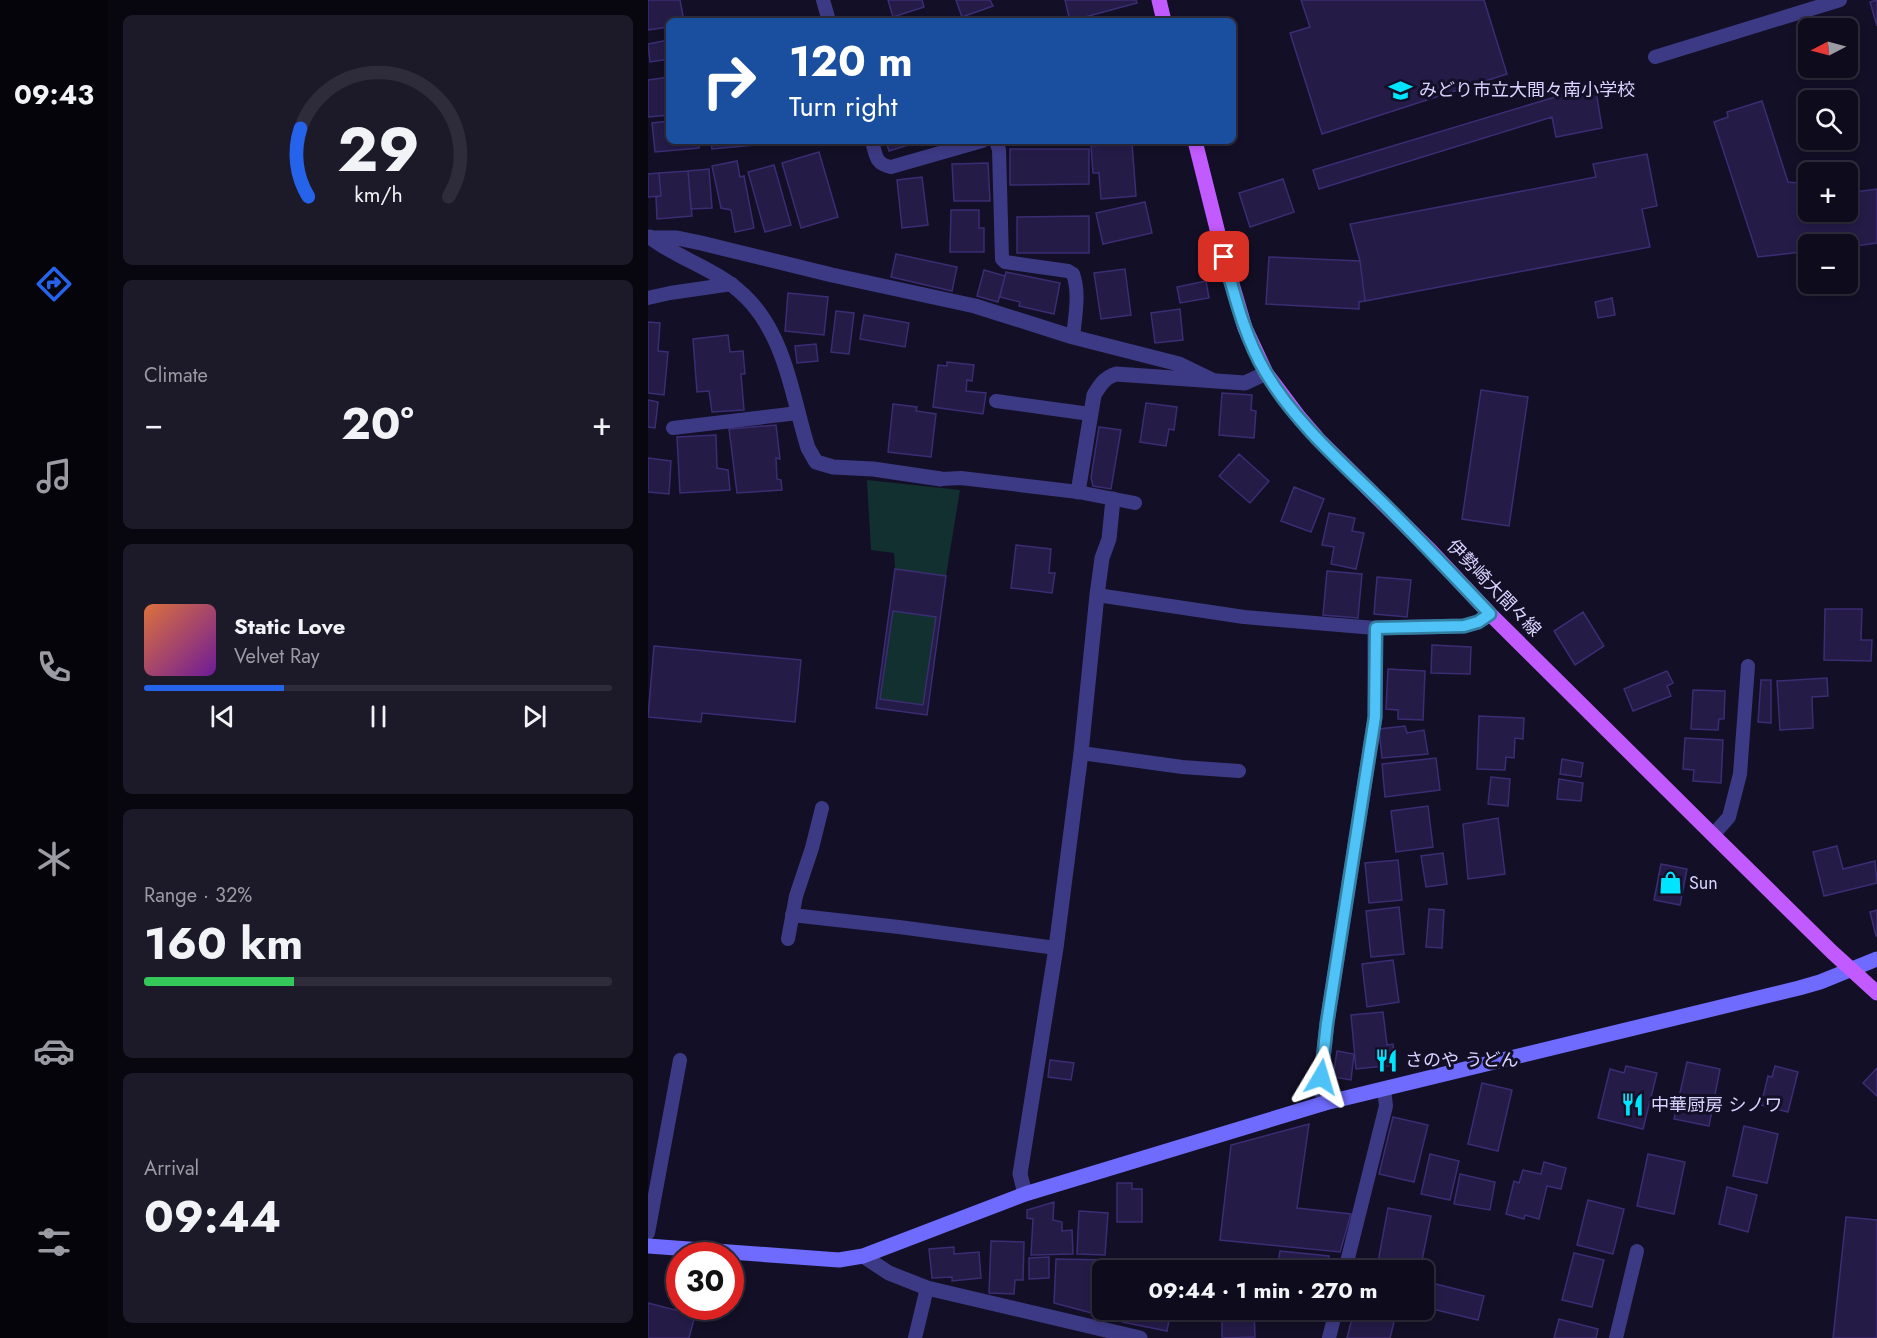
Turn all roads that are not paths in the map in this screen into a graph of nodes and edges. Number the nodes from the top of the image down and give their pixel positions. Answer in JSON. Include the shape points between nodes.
{"nodes":[{"id":1,"x":823,"y":0,"type":"edge"},
{"id":2,"x":1159,"y":0,"type":"edge"},
{"id":3,"x":1840,"y":0,"type":"edge"},
{"id":4,"x":828,"y":18,"type":"edge"},
{"id":5,"x":1163,"y":18,"type":"edge"},
{"id":6,"x":1655,"y":57,"type":"dead end"},
{"id":7,"x":873,"y":144,"type":"edge"},
{"id":8,"x":972,"y":144,"type":"edge"},
{"id":9,"x":997,"y":144,"type":"edge"},
{"id":10,"x":1196,"y":144,"type":"edge"},
{"id":11,"x":650,"y":236,"type":"edge"},
{"id":12,"x":732,"y":284,"type":"junction"},
{"id":13,"x":648,"y":298,"type":"edge"},
{"id":14,"x":1073,"y":337,"type":"junction"},
{"id":15,"x":1266,"y":373,"type":"junction"},
{"id":16,"x":1212,"y":380,"type":"junction"},
{"id":17,"x":996,"y":401,"type":"dead end"},
{"id":18,"x":798,"y":413,"type":"junction"},
{"id":19,"x":1090,"y":414,"type":"junction"},
{"id":20,"x":673,"y":428,"type":"dead end"},
{"id":21,"x":941,"y":478,"type":"joint"},
{"id":22,"x":1078,"y":492,"type":"junction"},
{"id":23,"x":1113,"y":499,"type":"junction"},
{"id":24,"x":1135,"y":503,"type":"dead end"},
{"id":25,"x":1097,"y":595,"type":"junction"},
{"id":26,"x":1490,"y":614,"type":"junction"},
{"id":27,"x":1376,"y":628,"type":"junction"},
{"id":28,"x":1748,"y":666,"type":"dead end"},
{"id":29,"x":1081,"y":753,"type":"junction"},
{"id":30,"x":1239,"y":771,"type":"dead end"},
{"id":31,"x":822,"y":808,"type":"dead end"},
{"id":32,"x":1713,"y":835,"type":"junction"},
{"id":33,"x":792,"y":915,"type":"junction"},
{"id":34,"x":788,"y":939,"type":"dead end"},
{"id":35,"x":1056,"y":948,"type":"junction"},
{"id":36,"x":1877,"y":959,"type":"edge"},
{"id":37,"x":1851,"y":970,"type":"junction"},
{"id":38,"x":1877,"y":993,"type":"edge"},
{"id":39,"x":680,"y":1060,"type":"dead end"},
{"id":40,"x":1384,"y":1089,"type":"junction"},
{"id":41,"x":1325,"y":1104,"type":"junction"},
{"id":42,"x":1025,"y":1194,"type":"junction"},
{"id":43,"x":648,"y":1233,"type":"edge"},
{"id":44,"x":648,"y":1246,"type":"edge"},
{"id":45,"x":1637,"y":1251,"type":"dead end"},
{"id":46,"x":863,"y":1256,"type":"junction"},
{"id":47,"x":1348,"y":1260,"type":"edge"},
{"id":48,"x":927,"y":1288,"type":"junction"},
{"id":49,"x":1334,"y":1320,"type":"edge"},
{"id":50,"x":915,"y":1338,"type":"edge"},
{"id":51,"x":1140,"y":1338,"type":"edge"},
{"id":52,"x":1329,"y":1338,"type":"edge"},
{"id":53,"x":1616,"y":1338,"type":"edge"}],
"edges":[{"from":1,"to":4,"type":"lane"},
{"from":2,"to":5,"type":"main road"},
{"from":3,"to":6,"type":"lane"},
{"from":7,"to":8,"type":"lane","via":[[878,161],[891,167]]},
{"from":9,"to":14,"type":"lane","via":[[1000,254],[1005,262],[1073,274]]},
{"from":10,"to":15,"type":"main road","name":"伊勢崎大間々線","via":[[1240,311]]},
{"from":11,"to":12,"type":"street"},
{"from":11,"to":14,"type":"street","via":[[701,243],[975,306]]},
{"from":12,"to":13,"type":"lane"},
{"from":12,"to":18,"type":"street","via":[[755,306],[773,332]]},
{"from":14,"to":16,"type":"street","via":[[1179,364]]},
{"from":15,"to":16,"type":"street","via":[[1245,383]]},
{"from":15,"to":26,"type":"main road","name":"伊勢崎大間々線","via":[[1318,439]]},
{"from":16,"to":19,"type":"street","via":[[1116,374],[1101,382]]},
{"from":17,"to":19,"type":"lane"},
{"from":18,"to":20,"type":"lane"},
{"from":18,"to":21,"type":"street","via":[[816,462]]},
{"from":19,"to":22,"type":"street"},
{"from":21,"to":22,"type":"lane"},
{"from":22,"to":23,"type":"lane"},
{"from":23,"to":24,"type":"lane"},
{"from":23,"to":25,"type":"street"},
{"from":25,"to":27,"type":"lane","via":[[1244,617]]},
{"from":25,"to":29,"type":"street"},
{"from":26,"to":27,"type":"street","via":[[1464,626]]},
{"from":26,"to":32,"type":"main road","name":"伊勢崎大間々線"},
{"from":27,"to":41,"type":"street","via":[[1375,717],[1327,1023],[1321,1077]]},
{"from":28,"to":32,"type":"lane","via":[[1740,774],[1729,817]]},
{"from":29,"to":30,"type":"lane"},
{"from":29,"to":35,"type":"street"},
{"from":31,"to":33,"type":"lane"},
{"from":32,"to":37,"type":"main road","name":"伊勢崎大間々線"},
{"from":33,"to":34,"type":"lane"},
{"from":33,"to":35,"type":"lane"},
{"from":35,"to":42,"type":"street","via":[[1020,1174]]},
{"from":36,"to":37,"type":"street"},
{"from":37,"to":38,"type":"main road","name":"伊勢崎大間々線"},
{"from":37,"to":40,"type":"street","via":[[1745,1002]]},
{"from":39,"to":43,"type":"lane"},
{"from":40,"to":41,"type":"street"},
{"from":40,"to":47,"type":"lane","via":[[1386,1106]]},
{"from":41,"to":42,"type":"street"},
{"from":42,"to":46,"type":"street"},
{"from":44,"to":46,"type":"street","via":[[839,1260]]},
{"from":45,"to":53,"type":"lane"},
{"from":46,"to":48,"type":"street","via":[[889,1273]]},
{"from":48,"to":50,"type":"lane"},
{"from":48,"to":51,"type":"street"},
{"from":49,"to":52,"type":"lane"}]}
